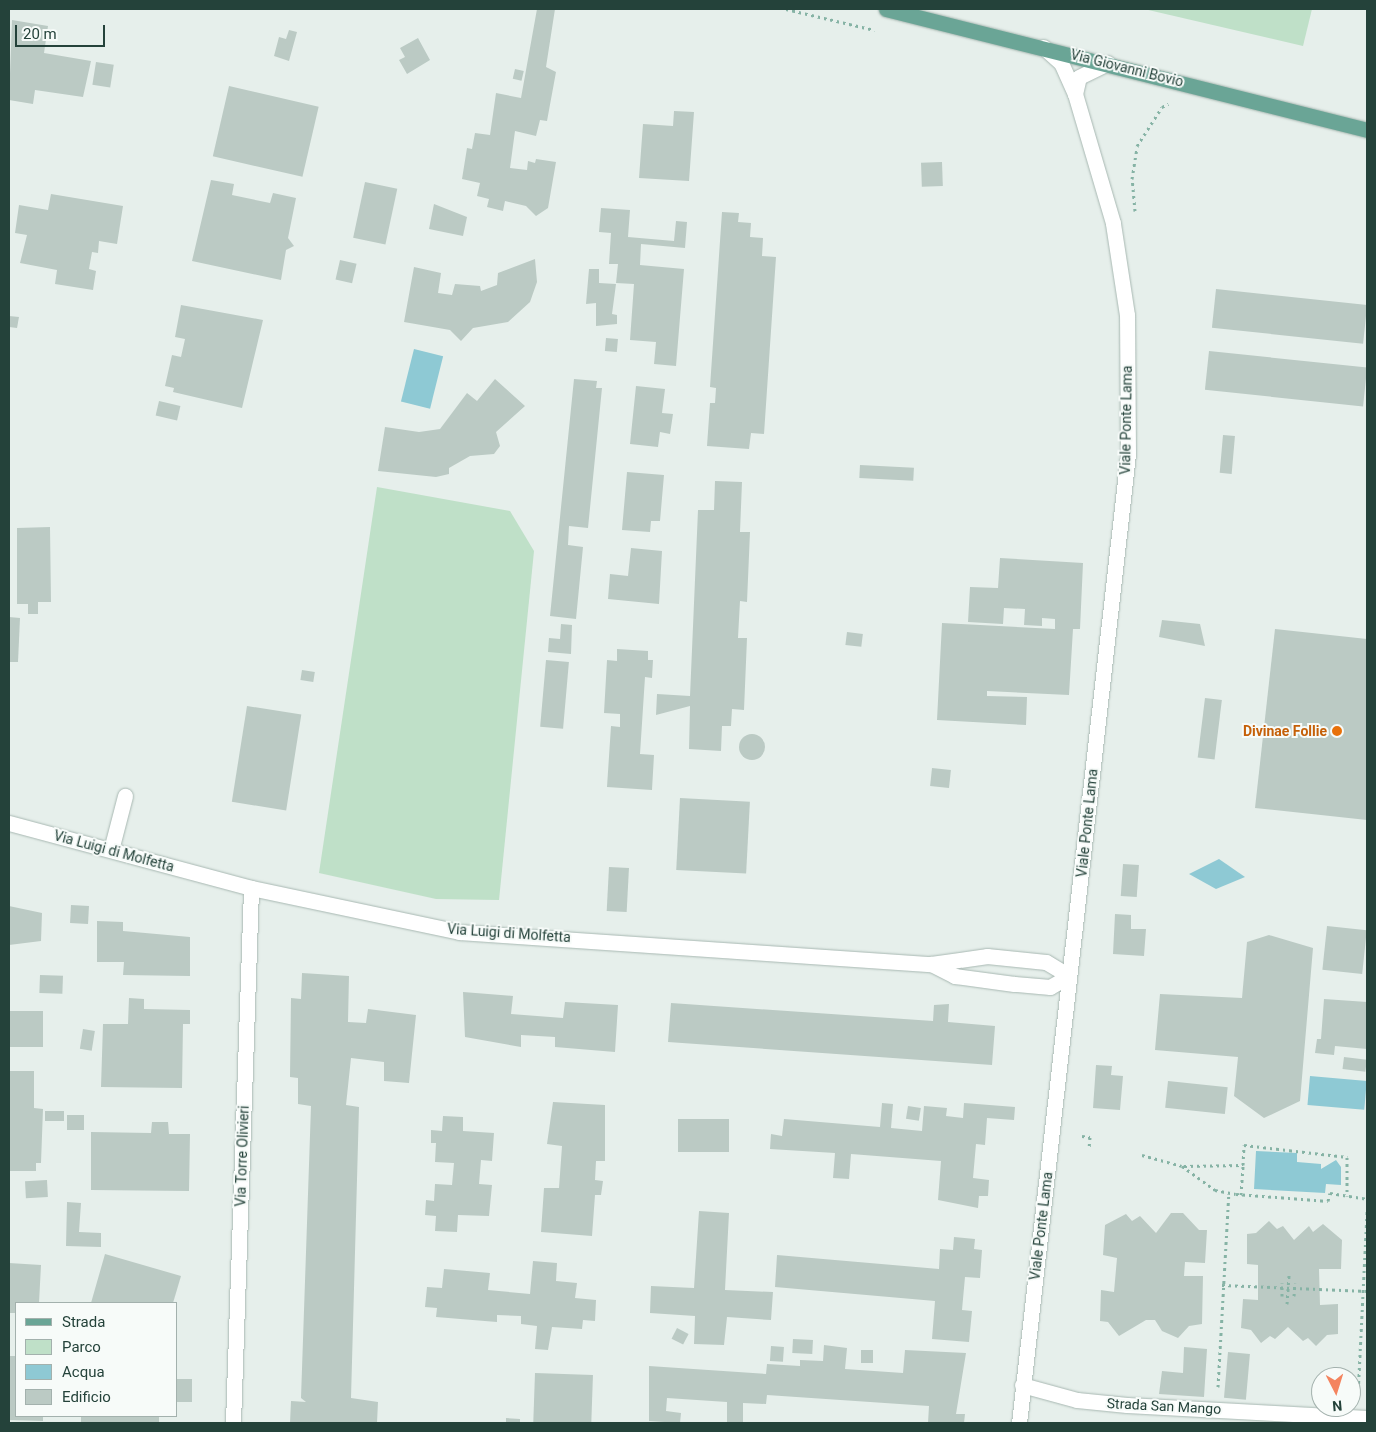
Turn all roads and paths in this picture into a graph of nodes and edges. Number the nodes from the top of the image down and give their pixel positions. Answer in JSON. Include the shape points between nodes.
{"nodes":[{"id":1,"x":886,"y":9,"type":"edge"},
{"id":2,"x":1043,"y":47,"type":"junction"},
{"id":3,"x":1108,"y":63,"type":"junction"},
{"id":4,"x":1075,"y":94,"type":"junction"},
{"id":5,"x":1367,"y":130,"type":"edge"},
{"id":6,"x":125,"y":796,"type":"dead end"},
{"id":7,"x":9,"y":823,"type":"edge"},
{"id":8,"x":111,"y":850,"type":"junction"},
{"id":9,"x":250,"y":888,"type":"junction"},
{"id":10,"x":931,"y":964,"type":"junction"},
{"id":11,"x":1070,"y":976,"type":"junction"},
{"id":12,"x":1082,"y":1136,"type":"dead end"},
{"id":13,"x":1089,"y":1148,"type":"dead end"},
{"id":14,"x":1142,"y":1155,"type":"dead end"},
{"id":15,"x":1243,"y":1165,"type":"junction"},
{"id":16,"x":1182,"y":1166,"type":"junction"},
{"id":17,"x":1229,"y":1193,"type":"junction"},
{"id":18,"x":1241,"y":1195,"type":"junction"},
{"id":19,"x":1347,"y":1196,"type":"junction"},
{"id":20,"x":1367,"y":1199,"type":"edge"},
{"id":21,"x":1367,"y":1209,"type":"edge"},
{"id":22,"x":1288,"y":1274,"type":"dead end"},
{"id":23,"x":1282,"y":1283,"type":"dead end"},
{"id":24,"x":1295,"y":1283,"type":"dead end"},
{"id":25,"x":1222,"y":1285,"type":"junction"},
{"id":26,"x":1282,"y":1289,"type":"junction"},
{"id":27,"x":1288,"y":1289,"type":"junction"},
{"id":28,"x":1294,"y":1290,"type":"junction"},
{"id":29,"x":1362,"y":1291,"type":"junction"},
{"id":30,"x":1367,"y":1292,"type":"edge"},
{"id":31,"x":1282,"y":1296,"type":"dead end"},
{"id":32,"x":1294,"y":1296,"type":"dead end"},
{"id":33,"x":1287,"y":1304,"type":"dead end"},
{"id":34,"x":1022,"y":1385,"type":"junction"},
{"id":35,"x":1222,"y":1393,"type":"dead end"},
{"id":36,"x":1366,"y":1402,"type":"edge"},
{"id":37,"x":1367,"y":1418,"type":"edge"},
{"id":38,"x":233,"y":1423,"type":"edge"},
{"id":39,"x":1019,"y":1423,"type":"edge"}],
"edges":[{"from":1,"to":2,"type":"main road","name":"Via Giovanni Bovio"},
{"from":2,"to":3,"type":"main road","name":"Via Giovanni Bovio"},
{"from":2,"to":4,"type":"street","name":"Viale Ponte Lama","via":[[1061,63]]},
{"from":3,"to":4,"type":"street","via":[[1079,77]]},
{"from":3,"to":5,"type":"main road","name":"Via Giovanni Bovio"},
{"from":4,"to":11,"type":"street","name":"Viale Ponte Lama","via":[[1113,223],[1127,315],[1128,454]]},
{"from":6,"to":8,"type":"street"},
{"from":7,"to":8,"type":"street","name":"Via Luigi di Molfetta"},
{"from":8,"to":9,"type":"street","name":"Via Luigi di Molfetta"},
{"from":9,"to":10,"type":"street","name":"Via Luigi di Molfetta","via":[[459,932]]},
{"from":9,"to":38,"type":"street","name":"Via Torre Olivieri"},
{"from":10,"to":11,"type":"street","name":"Via Luigi di Molfetta","via":[[988,956],[1046,962]]},
{"from":10,"to":11,"type":"street","name":"Via Luigi di Molfetta","via":[[955,976],[1014,984],[1050,987]]},
{"from":11,"to":34,"type":"street","name":"Viale Ponte Lama"},
{"from":12,"to":13,"type":"path","via":[[1090,1137]]},
{"from":14,"to":16,"type":"path"},
{"from":15,"to":16,"type":"path"},
{"from":15,"to":18,"type":"path"},
{"from":15,"to":19,"type":"path","via":[[1244,1145],[1347,1157]]},
{"from":16,"to":17,"type":"path","via":[[1215,1190]]},
{"from":17,"to":18,"type":"path"},
{"from":17,"to":25,"type":"path"},
{"from":18,"to":19,"type":"path","via":[[1328,1201],[1330,1193]]},
{"from":19,"to":20,"type":"path"},
{"from":21,"to":29,"type":"path"},
{"from":22,"to":27,"type":"path"},
{"from":23,"to":26,"type":"path"},
{"from":24,"to":28,"type":"path"},
{"from":25,"to":26,"type":"path"},
{"from":25,"to":35,"type":"path","via":[[1218,1392]]},
{"from":26,"to":27,"type":"path"},
{"from":26,"to":31,"type":"path"},
{"from":27,"to":28,"type":"path"},
{"from":27,"to":33,"type":"path"},
{"from":28,"to":29,"type":"path"},
{"from":28,"to":32,"type":"path"},
{"from":29,"to":30,"type":"path"},
{"from":29,"to":36,"type":"path","via":[[1358,1401]]},
{"from":34,"to":37,"type":"street","name":"Strada San Mango","via":[[1077,1400]]},
{"from":34,"to":39,"type":"street","name":"Viale Ponte Lama"}]}
